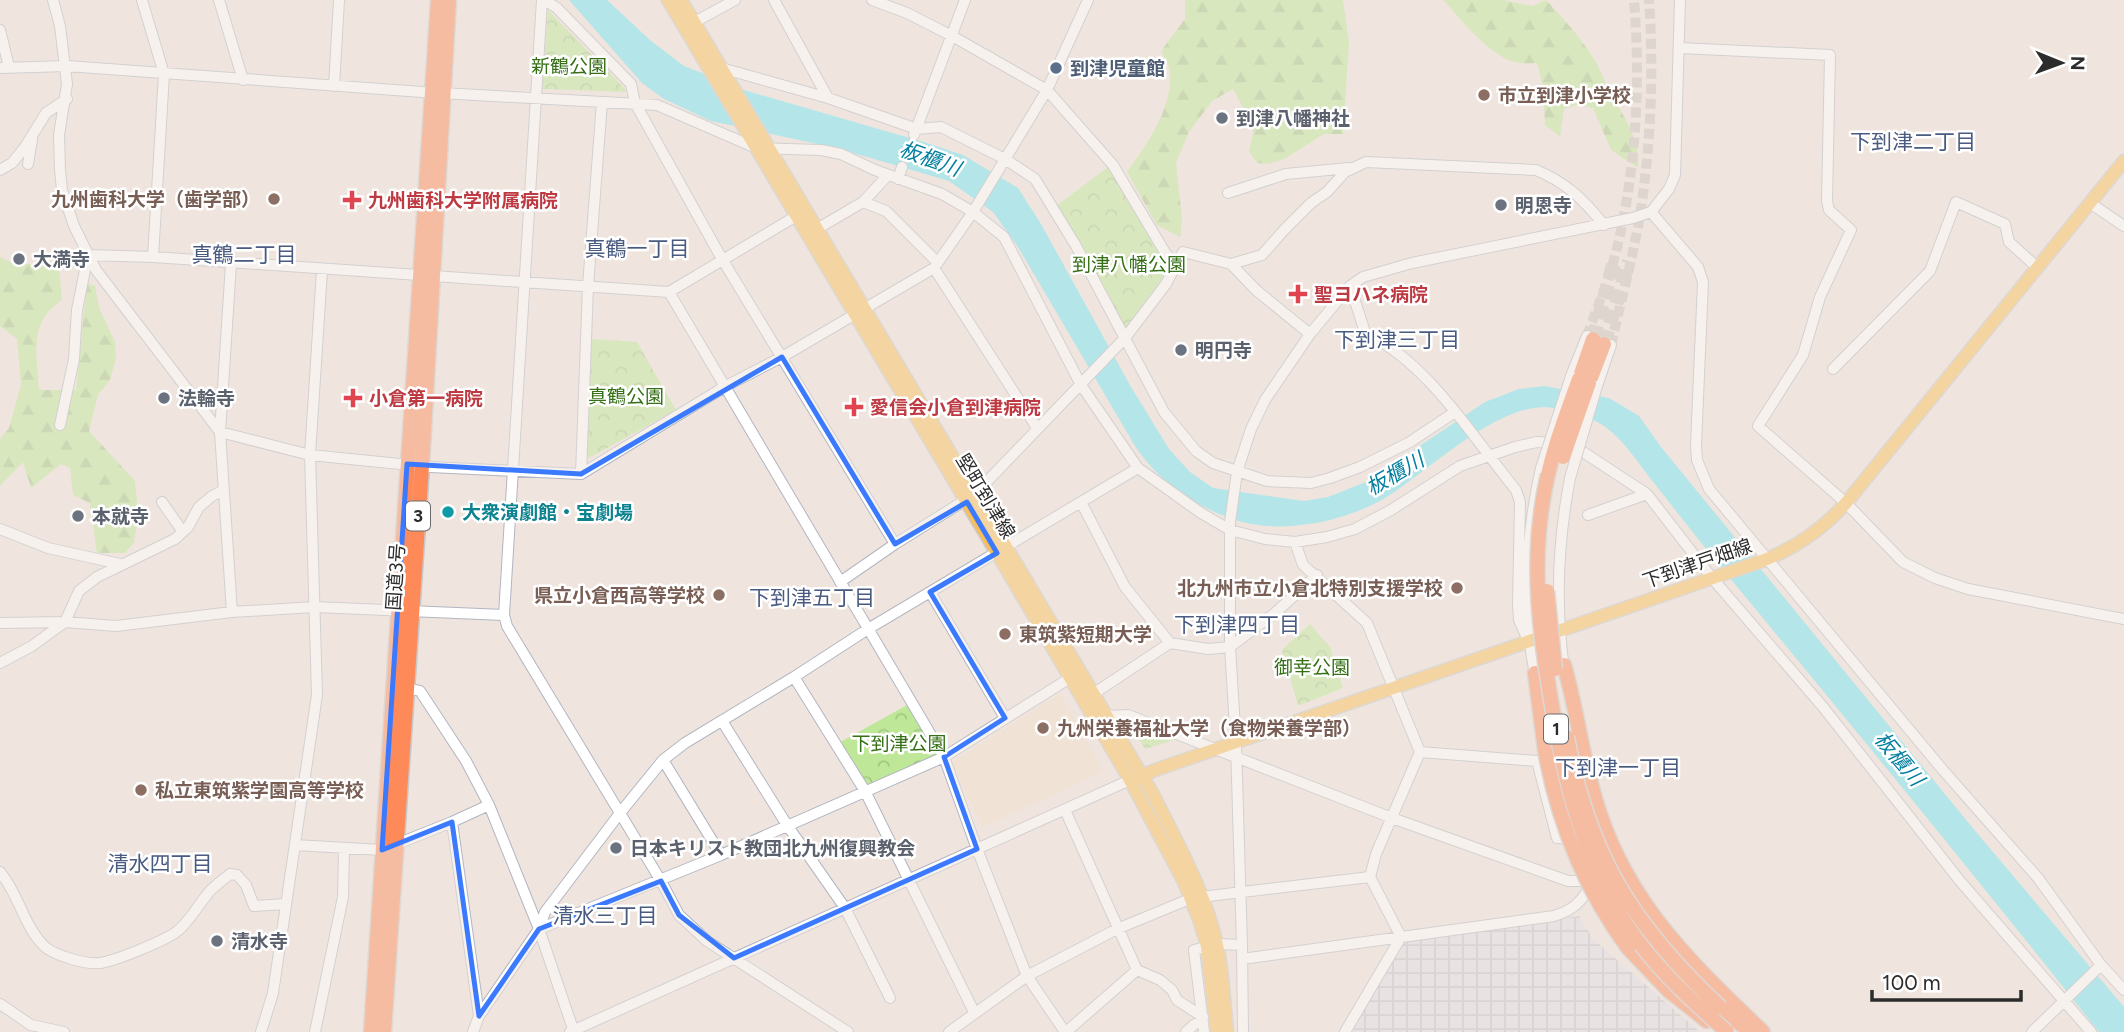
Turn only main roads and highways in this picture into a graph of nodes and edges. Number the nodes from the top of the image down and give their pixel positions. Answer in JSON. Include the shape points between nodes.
{"nodes":[{"id":1,"x":438,"y":0,"type":"edge"},
{"id":2,"x":449,"y":0,"type":"edge"},
{"id":3,"x":668,"y":0,"type":"edge"},
{"id":4,"x":681,"y":0,"type":"edge"},
{"id":5,"x":689,"y":25,"type":"junction"},
{"id":6,"x":716,"y":69,"type":"junction"},
{"id":7,"x":438,"y":92,"type":"junction"},
{"id":8,"x":760,"y":143,"type":"junction"},
{"id":9,"x":2124,"y":161,"type":"edge"},
{"id":10,"x":861,"y":312,"type":"junction"},
{"id":11,"x":1599,"y":341,"type":"tunnel mouth"},
{"id":12,"x":1584,"y":381,"type":"junction"},
{"id":13,"x":1002,"y":550,"type":"junction"},
{"id":14,"x":405,"y":610,"type":"junction"},
{"id":15,"x":1563,"y":665,"type":"road end"},
{"id":16,"x":1535,"y":673,"type":"road end"},
{"id":17,"x":1136,"y":778,"type":"junction"},
{"id":18,"x":389,"y":847,"type":"junction"},
{"id":19,"x":1212,"y":945,"type":"junction"},
{"id":20,"x":371,"y":1032,"type":"edge"},
{"id":21,"x":384,"y":1032,"type":"edge"},
{"id":22,"x":1217,"y":1032,"type":"edge"},
{"id":23,"x":1227,"y":1032,"type":"edge"},
{"id":24,"x":1725,"y":1032,"type":"edge"},
{"id":25,"x":1750,"y":1032,"type":"edge"},
{"id":26,"x":1761,"y":1032,"type":"edge"}],
"edges":[{"from":1,"to":7,"type":"highway","name":"国道3号","number":"3"},
{"from":2,"to":7,"type":"highway","name":"国道3号","number":"3"},
{"from":3,"to":5,"type":"main road","name":"堅町到津線"},
{"from":4,"to":5,"type":"main road","name":"堅町到津線"},
{"from":5,"to":6,"type":"main road","name":"堅町到津線"},
{"from":6,"to":8,"type":"main road","name":"堅町到津線"},
{"from":6,"to":8,"type":"main road","name":"堅町到津線","via":[[730,80]]},
{"from":7,"to":14,"type":"highway","name":"国道3号","number":"3"},
{"from":8,"to":10,"type":"main road","name":"堅町到津線","via":[[798,215]]},
{"from":8,"to":10,"type":"main road","name":"堅町到津線","via":[[817,229]]},
{"from":9,"to":17,"type":"main road","name":"下到津戸畑線","via":[[1846,503],[1802,542],[1765,560],[1395,688],[1236,750],[1216,750]]},
{"from":10,"to":13,"type":"main road","name":"堅町到津線"},
{"from":11,"to":12,"type":"highway"},
{"from":12,"to":24,"type":"highway","number":"1","bridge":true,"via":[[1561,429],[1547,478],[1537,568],[1539,632],[1563,769],[1589,853],[1626,925],[1673,982]]},
{"from":12,"to":25,"type":"highway","bridge":true,"via":[[1556,480],[1546,568],[1549,631],[1571,757],[1592,831],[1626,900],[1676,966]]},
{"from":13,"to":17,"type":"main road","name":"堅町到津線","via":[[1070,678]]},
{"from":13,"to":17,"type":"main road","name":"堅町到津線","via":[[1107,716]]},
{"from":14,"to":18,"type":"highway","name":"国道3号","number":"3"},
{"from":14,"to":18,"type":"highway","name":"国道3号","number":"3","via":[[407,688]]},
{"from":15,"to":26,"type":"highway","via":[[1592,790],[1624,873],[1678,949]]},
{"from":16,"to":24,"type":"highway","bridge":true,"via":[[1554,794],[1571,847],[1595,898],[1628,948],[1668,990]]},
{"from":17,"to":19,"type":"main road","name":"堅町到津線","via":[[1182,852]]},
{"from":18,"to":20,"type":"highway","name":"国道3号","number":"3"},
{"from":18,"to":21,"type":"highway","name":"国道3号","number":"3"},
{"from":19,"to":22,"type":"main road","name":"堅町到津線"},
{"from":19,"to":23,"type":"main road","name":"堅町到津線"}]}
